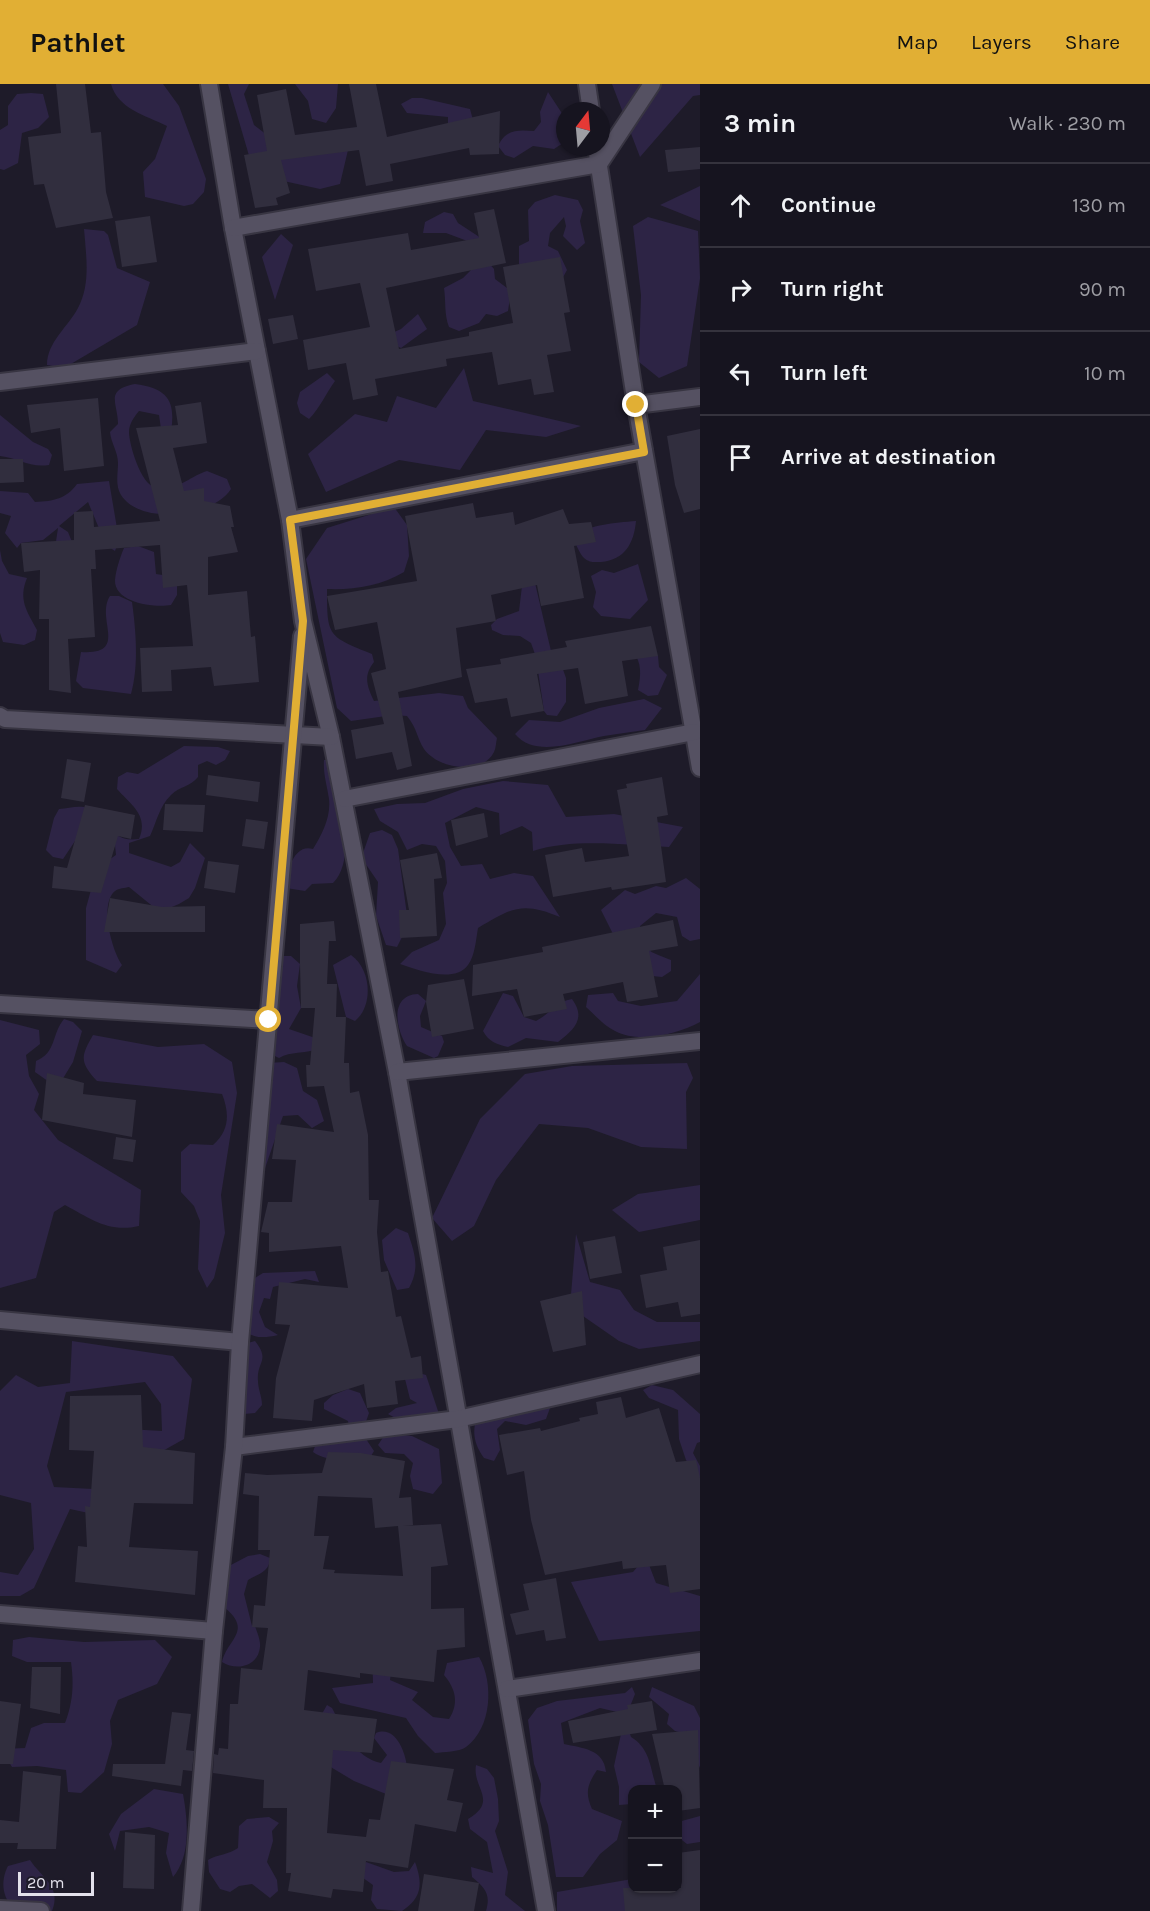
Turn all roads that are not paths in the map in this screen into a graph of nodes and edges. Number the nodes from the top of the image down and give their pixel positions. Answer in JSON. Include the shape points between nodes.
{"nodes":[{"id":1,"x":209,"y":84,"type":"edge"},
{"id":2,"x":587,"y":84,"type":"edge"},
{"id":3,"x":652,"y":84,"type":"edge"},
{"id":4,"x":590,"y":102,"type":"edge"},
{"id":5,"x":598,"y":156,"type":"edge"},
{"id":6,"x":599,"y":164,"type":"junction"},
{"id":7,"x":233,"y":228,"type":"junction"},
{"id":8,"x":257,"y":351,"type":"junction"},
{"id":9,"x":0,"y":381,"type":"edge"},
{"id":10,"x":700,"y":397,"type":"edge"},
{"id":11,"x":636,"y":405,"type":"junction"},
{"id":12,"x":644,"y":452,"type":"junction"},
{"id":13,"x":290,"y":520,"type":"junction"},
{"id":14,"x":303,"y":621,"type":"junction"},
{"id":15,"x":0,"y":716,"type":"edge"},
{"id":16,"x":694,"y":732,"type":"junction"},
{"id":17,"x":295,"y":733,"type":"junction"},
{"id":18,"x":332,"y":737,"type":"junction"},
{"id":19,"x":700,"y":768,"type":"edge"},
{"id":20,"x":344,"y":799,"type":"junction"},
{"id":21,"x":0,"y":1004,"type":"edge"},
{"id":22,"x":269,"y":1020,"type":"junction"},
{"id":23,"x":700,"y":1041,"type":"edge"},
{"id":24,"x":397,"y":1072,"type":"junction"},
{"id":25,"x":0,"y":1320,"type":"edge"},
{"id":26,"x":240,"y":1342,"type":"junction"},
{"id":27,"x":700,"y":1364,"type":"edge"},
{"id":28,"x":458,"y":1419,"type":"junction"},
{"id":29,"x":234,"y":1447,"type":"junction"},
{"id":30,"x":0,"y":1614,"type":"edge"},
{"id":31,"x":214,"y":1631,"type":"junction"},
{"id":32,"x":700,"y":1661,"type":"edge"},
{"id":33,"x":507,"y":1689,"type":"junction"},
{"id":34,"x":0,"y":1909,"type":"edge"},
{"id":35,"x":41,"y":1911,"type":"edge"},
{"id":36,"x":191,"y":1911,"type":"edge"},
{"id":37,"x":546,"y":1911,"type":"edge"}],
"edges":[{"from":1,"to":7,"type":"street"},
{"from":2,"to":4,"type":"street"},
{"from":3,"to":6,"type":"street"},
{"from":5,"to":6,"type":"street"},
{"from":6,"to":7,"type":"street"},
{"from":6,"to":11,"type":"street"},
{"from":7,"to":8,"type":"street"},
{"from":8,"to":9,"type":"street"},
{"from":8,"to":13,"type":"street"},
{"from":10,"to":11,"type":"street"},
{"from":11,"to":12,"type":"street"},
{"from":12,"to":13,"type":"street"},
{"from":12,"to":16,"type":"street"},
{"from":13,"to":14,"type":"street"},
{"from":14,"to":17,"type":"street"},
{"from":14,"to":18,"type":"street"},
{"from":15,"to":17,"type":"street"},
{"from":16,"to":19,"type":"street"},
{"from":16,"to":20,"type":"street"},
{"from":17,"to":18,"type":"street"},
{"from":17,"to":22,"type":"street"},
{"from":18,"to":20,"type":"street"},
{"from":20,"to":24,"type":"street"},
{"from":21,"to":22,"type":"street"},
{"from":22,"to":26,"type":"street"},
{"from":23,"to":24,"type":"street"},
{"from":24,"to":28,"type":"street"},
{"from":25,"to":26,"type":"street"},
{"from":26,"to":29,"type":"street"},
{"from":27,"to":28,"type":"street"},
{"from":28,"to":29,"type":"street"},
{"from":28,"to":33,"type":"street"},
{"from":29,"to":31,"type":"street"},
{"from":30,"to":31,"type":"street"},
{"from":31,"to":36,"type":"street"},
{"from":32,"to":33,"type":"street"},
{"from":33,"to":37,"type":"street"},
{"from":34,"to":35,"type":"street"}]}
